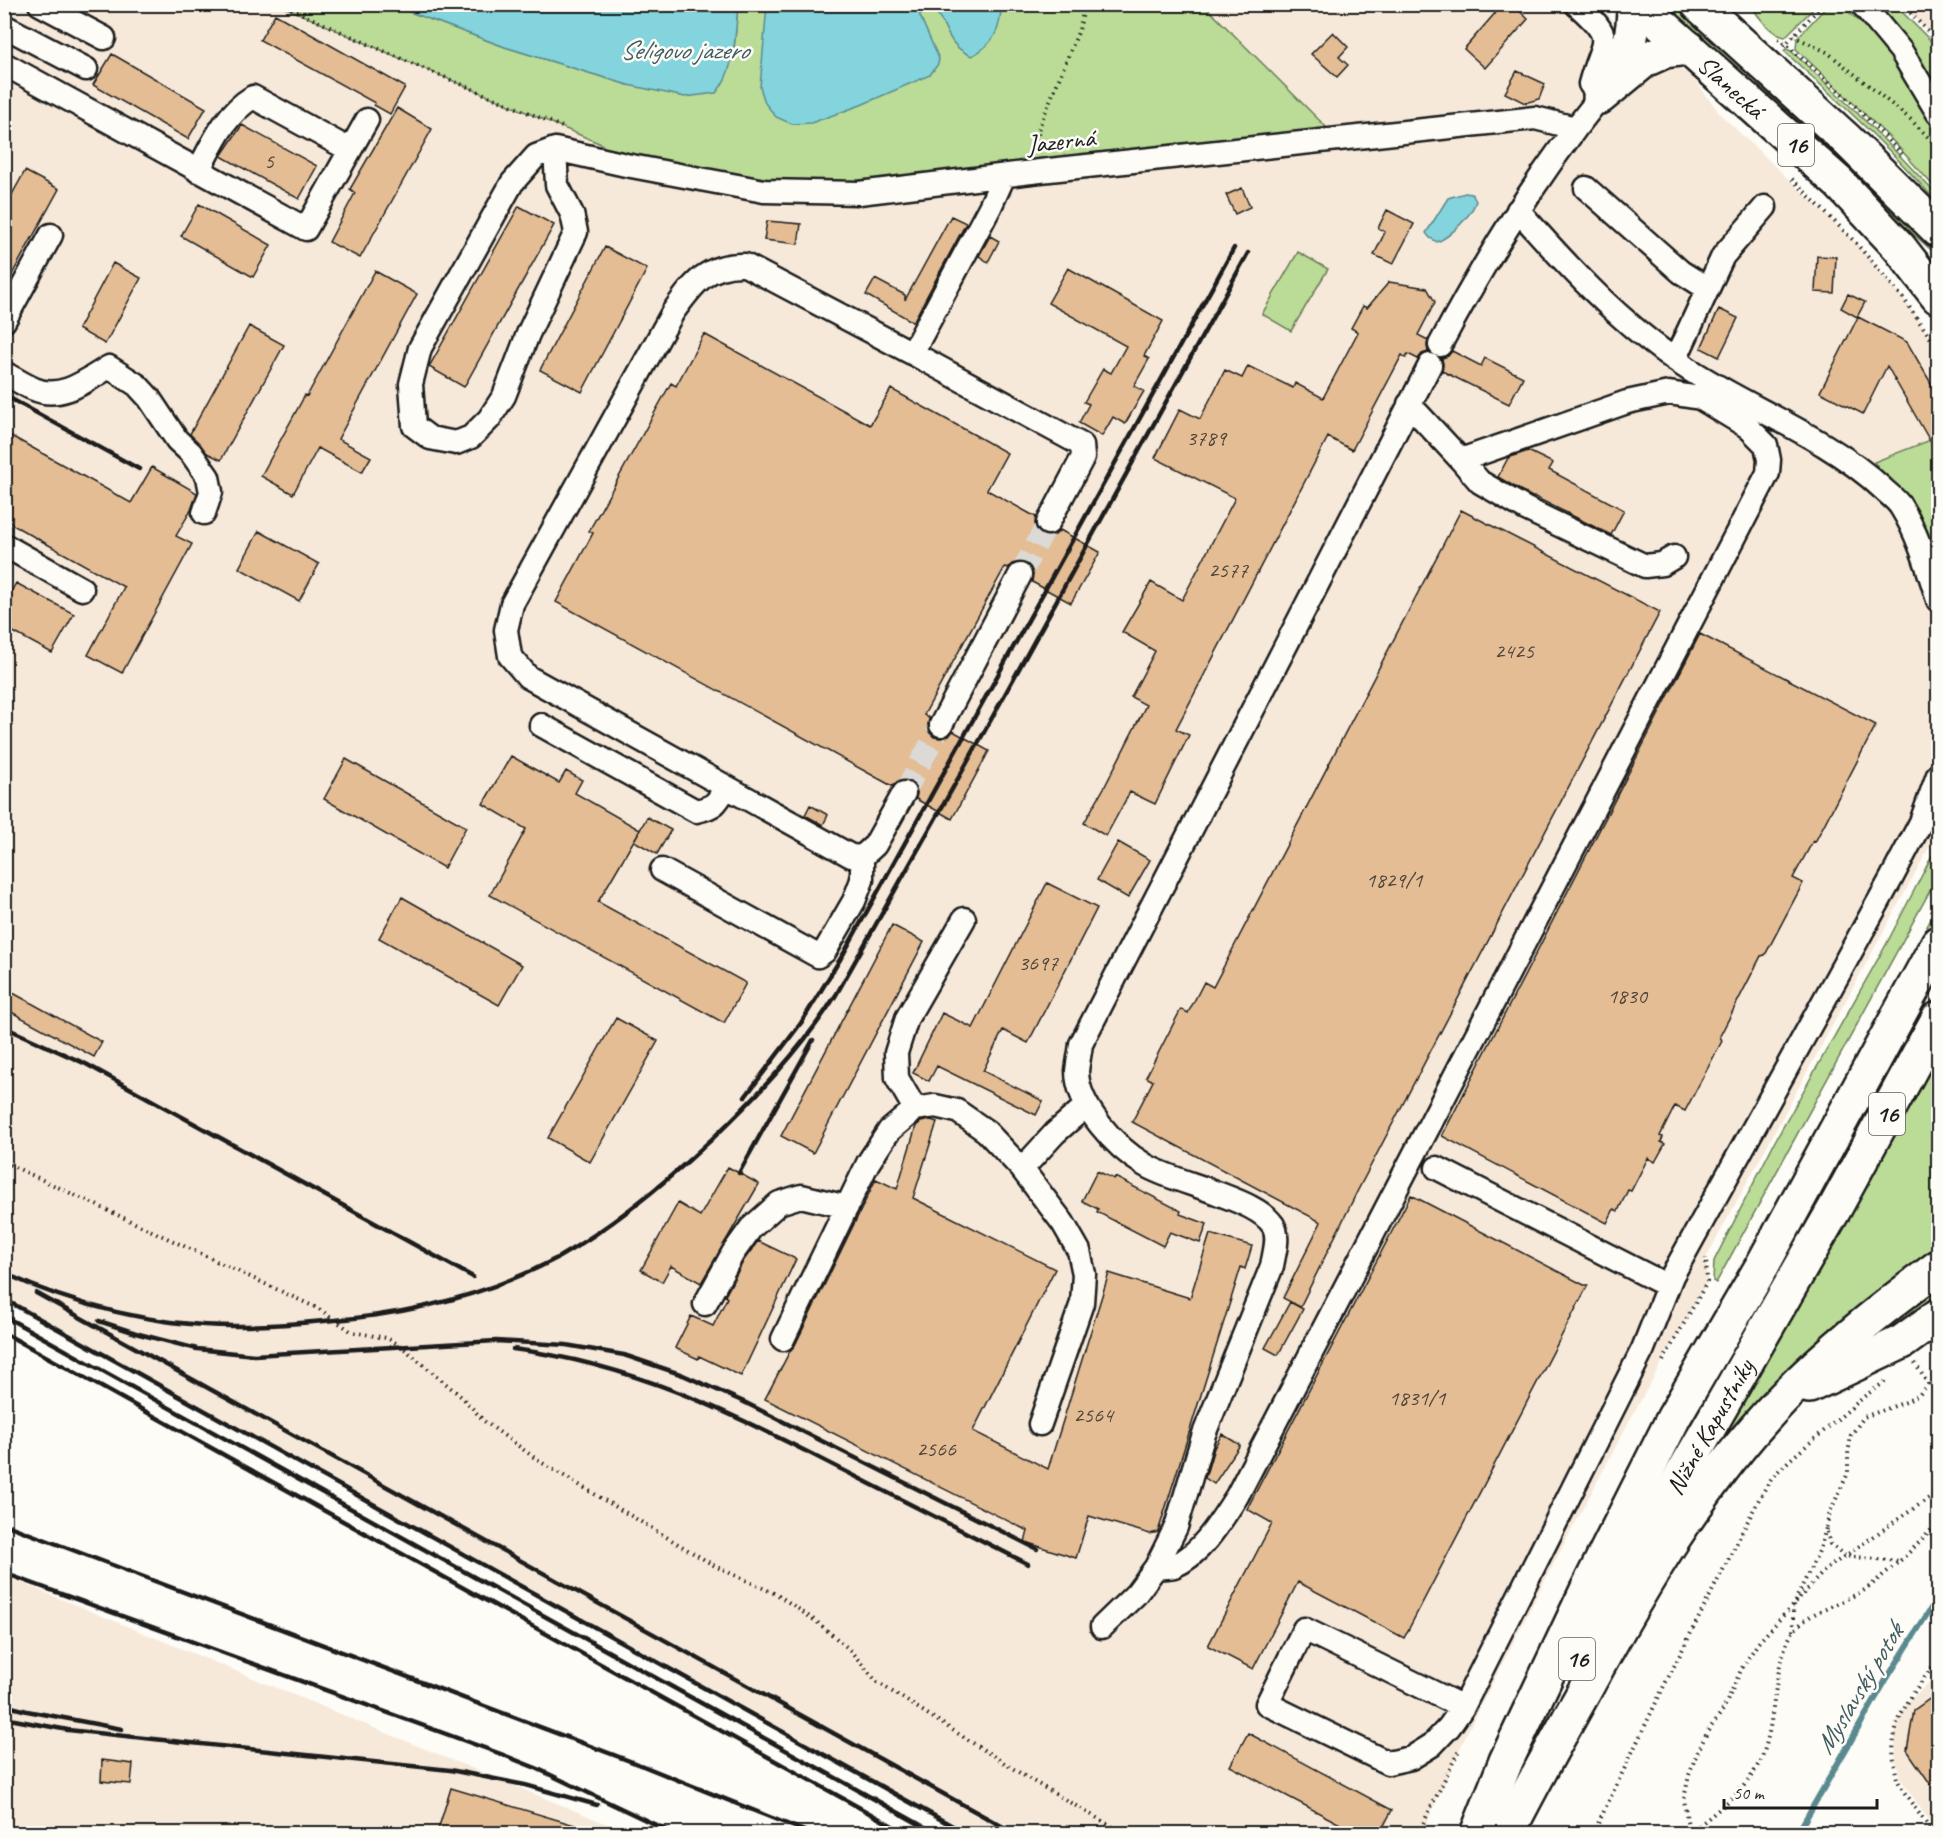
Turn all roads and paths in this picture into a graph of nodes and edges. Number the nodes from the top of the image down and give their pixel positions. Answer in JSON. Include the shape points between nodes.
{"nodes":[{"id":1,"x":40,"y":4,"type":"edge"},
{"id":2,"x":280,"y":4,"type":"edge"},
{"id":3,"x":1085,"y":4,"type":"edge"},
{"id":4,"x":1576,"y":4,"type":"edge"},
{"id":5,"x":1634,"y":4,"type":"edge"},
{"id":6,"x":1639,"y":4,"type":"edge"},
{"id":7,"x":1698,"y":4,"type":"edge"},
{"id":8,"x":1736,"y":4,"type":"edge"},
{"id":9,"x":1862,"y":4,"type":"edge"},
{"id":10,"x":1902,"y":4,"type":"edge"},
{"id":11,"x":4,"y":26,"type":"edge"},
{"id":12,"x":1793,"y":36,"type":"dead end"},
{"id":13,"x":104,"y":38,"type":"dead end"},
{"id":14,"x":1938,"y":42,"type":"edge"},
{"id":15,"x":1689,"y":48,"type":"junction"},
{"id":16,"x":1749,"y":50,"type":"junction"},
{"id":17,"x":4,"y":64,"type":"edge"},
{"id":18,"x":86,"y":69,"type":"dead end"},
{"id":19,"x":1600,"y":97,"type":"junction"},
{"id":20,"x":1938,"y":113,"type":"edge"},
{"id":21,"x":367,"y":120,"type":"dead end"},
{"id":22,"x":1575,"y":128,"type":"junction"},
{"id":23,"x":569,"y":130,"type":"dead end"},
{"id":24,"x":1938,"y":147,"type":"edge"},
{"id":25,"x":555,"y":149,"type":"junction"},
{"id":26,"x":350,"y":150,"type":"junction"},
{"id":27,"x":198,"y":171,"type":"junction"},
{"id":28,"x":1040,"y":171,"type":"junction"},
{"id":29,"x":1004,"y":176,"type":"junction"},
{"id":30,"x":1789,"y":176,"type":"dead end"},
{"id":31,"x":1586,"y":188,"type":"dead end"},
{"id":32,"x":1765,"y":207,"type":"dead end"},
{"id":33,"x":1518,"y":210,"type":"junction"},
{"id":34,"x":1938,"y":230,"type":"edge"},
{"id":35,"x":51,"y":235,"type":"dead end"},
{"id":36,"x":1899,"y":247,"type":"junction"},
{"id":37,"x":1938,"y":270,"type":"edge"},
{"id":38,"x":1708,"y":288,"type":"junction"},
{"id":39,"x":1938,"y":297,"type":"edge"},
{"id":40,"x":4,"y":321,"type":"edge"},
{"id":41,"x":1938,"y":349,"type":"edge"},
{"id":42,"x":912,"y":353,"type":"junction"},
{"id":43,"x":1676,"y":360,"type":"junction"},
{"id":44,"x":4,"y":373,"type":"edge"},
{"id":45,"x":1409,"y":405,"type":"junction"},
{"id":46,"x":1787,"y":425,"type":"junction"},
{"id":47,"x":1461,"y":460,"type":"junction"},
{"id":48,"x":1768,"y":473,"type":"junction"},
{"id":49,"x":204,"y":513,"type":"dead end"},
{"id":50,"x":1048,"y":523,"type":"tunnel mouth"},
{"id":51,"x":4,"y":545,"type":"edge"},
{"id":52,"x":1674,"y":557,"type":"dead end"},
{"id":53,"x":1020,"y":575,"type":"tunnel mouth"},
{"id":54,"x":82,"y":589,"type":"dead end"},
{"id":55,"x":1938,"y":600,"type":"edge"},
{"id":56,"x":541,"y":725,"type":"dead end"},
{"id":57,"x":941,"y":725,"type":"tunnel mouth"},
{"id":58,"x":1938,"y":775,"type":"edge"},
{"id":59,"x":726,"y":787,"type":"junction"},
{"id":60,"x":904,"y":793,"type":"tunnel mouth"},
{"id":61,"x":862,"y":857,"type":"junction"},
{"id":62,"x":662,"y":870,"type":"dead end"},
{"id":63,"x":964,"y":919,"type":"dead end"},
{"id":64,"x":1938,"y":943,"type":"edge"},
{"id":65,"x":1938,"y":1019,"type":"edge"},
{"id":66,"x":1087,"y":1105,"type":"junction"},
{"id":67,"x":915,"y":1109,"type":"junction"},
{"id":68,"x":4,"y":1162,"type":"edge"},
{"id":69,"x":1437,"y":1168,"type":"dead end"},
{"id":70,"x":1022,"y":1169,"type":"junction"},
{"id":71,"x":847,"y":1207,"type":"junction"},
{"id":72,"x":1938,"y":1267,"type":"edge"},
{"id":73,"x":1668,"y":1286,"type":"junction"},
{"id":74,"x":705,"y":1304,"type":"dead end"},
{"id":75,"x":1938,"y":1316,"type":"edge"},
{"id":76,"x":783,"y":1340,"type":"dead end"},
{"id":77,"x":1914,"y":1360,"type":"dead end"},
{"id":78,"x":1906,"y":1366,"type":"dead end"},
{"id":79,"x":1889,"y":1378,"type":"dead end"},
{"id":80,"x":1928,"y":1384,"type":"dead end"},
{"id":81,"x":1783,"y":1398,"type":"junction"},
{"id":82,"x":1040,"y":1424,"type":"dead end"},
{"id":83,"x":1938,"y":1496,"type":"edge"},
{"id":84,"x":1938,"y":1522,"type":"edge"},
{"id":85,"x":1826,"y":1528,"type":"junction"},
{"id":86,"x":1845,"y":1557,"type":"junction"},
{"id":87,"x":1900,"y":1561,"type":"junction"},
{"id":88,"x":1156,"y":1567,"type":"junction"},
{"id":89,"x":1793,"y":1605,"type":"junction"},
{"id":90,"x":1102,"y":1627,"type":"dead end"},
{"id":91,"x":1793,"y":1632,"type":"junction"},
{"id":92,"x":1938,"y":1659,"type":"edge"},
{"id":93,"x":1462,"y":1707,"type":"junction"},
{"id":94,"x":1125,"y":1833,"type":"edge"},
{"id":95,"x":1476,"y":1833,"type":"edge"},
{"id":96,"x":1482,"y":1833,"type":"edge"},
{"id":97,"x":1507,"y":1833,"type":"edge"},
{"id":98,"x":1593,"y":1833,"type":"edge"},
{"id":99,"x":1690,"y":1833,"type":"edge"},
{"id":100,"x":1931,"y":1833,"type":"edge"}],
"edges":[{"from":1,"to":13,"type":"street"},
{"from":2,"to":23,"type":"path"},
{"from":3,"to":28,"type":"path","via":[[1079,30],[1038,130]]},
{"from":4,"to":19,"type":"street","via":[[1603,33],[1604,46],[1590,84]]},
{"from":5,"to":19,"type":"highway","via":[[1634,31],[1628,51]]},
{"from":6,"to":15,"type":"highway","name":"Slanecká","number":"16"},
{"from":7,"to":16,"type":"highway","name":"Slanecká","number":"16"},
{"from":8,"to":16,"type":"highway"},
{"from":9,"to":20,"type":"street","via":[[1901,51]]},
{"from":10,"to":14,"type":"path"},
{"from":11,"to":18,"type":"street"},
{"from":12,"to":24,"type":"path","via":[[1827,52],[1910,119]]},
{"from":15,"to":19,"type":"highway","via":[[1665,51],[1645,60]]},
{"from":15,"to":36,"type":"highway","name":"Slanecká","number":"16","via":[[1839,183]]},
{"from":16,"to":34,"type":"highway","name":"Slanecká","number":"16"},
{"from":17,"to":27,"type":"street"},
{"from":19,"to":22,"type":"street"},
{"from":21,"to":26,"type":"street"},
{"from":22,"to":28,"type":"street","name":"Jazerná","via":[[1535,118]]},
{"from":22,"to":33,"type":"street"},
{"from":25,"to":25,"type":"street","via":[[536,156],[512,183],[420,348],[411,384],[414,426],[430,438],[456,444],[489,419],[504,396],[576,232],[572,214],[557,185]]},
{"from":25,"to":29,"type":"street","name":"Jazerná","via":[[764,191],[859,193]]},
{"from":26,"to":27,"type":"street","via":[[253,98],[227,118]]},
{"from":26,"to":27,"type":"street","via":[[306,229]]},
{"from":28,"to":29,"type":"street","name":"Jazerná"},
{"from":29,"to":42,"type":"street"},
{"from":30,"to":41,"type":"path","via":[[1855,242],[1903,298]]},
{"from":31,"to":38,"type":"street","via":[[1681,272]]},
{"from":32,"to":38,"type":"street","via":[[1723,256]]},
{"from":33,"to":43,"type":"street","via":[[1556,254],[1641,336]]},
{"from":33,"to":45,"type":"street","via":[[1476,278]]},
{"from":35,"to":40,"type":"street"},
{"from":36,"to":37,"type":"highway"},
{"from":36,"to":39,"type":"highway","number":"16"},
{"from":38,"to":43,"type":"street"},
{"from":42,"to":50,"type":"street","via":[[1082,445],[1083,457]]},
{"from":42,"to":59,"type":"street","via":[[745,265],[729,264],[708,271],[673,312],[512,604],[506,630],[510,656],[528,677]]},
{"from":43,"to":46,"type":"street"},
{"from":44,"to":49,"type":"street","via":[[48,393],[63,392],[109,367],[137,385],[208,477],[211,492]]},
{"from":45,"to":47,"type":"street"},
{"from":45,"to":66,"type":"street","via":[[1081,1044],[1077,1072]]},
{"from":46,"to":48,"type":"street"},
{"from":46,"to":55,"type":"street","via":[[1866,473],[1900,505],[1918,541]]},
{"from":47,"to":48,"type":"street","via":[[1627,402],[1669,393],[1700,399],[1748,427],[1766,445]]},
{"from":47,"to":52,"type":"street","via":[[1480,482],[1526,509],[1645,566],[1662,564]]},
{"from":48,"to":88,"type":"street","via":[[1237,1496],[1194,1552],[1173,1566]]},
{"from":51,"to":54,"type":"street"},
{"from":53,"to":57,"type":"street"},
{"from":56,"to":59,"type":"street","via":[[696,811],[710,808]]},
{"from":58,"to":73,"type":"street","via":[[1921,822],[1891,879]]},
{"from":59,"to":61,"type":"street","via":[[851,856]]},
{"from":60,"to":61,"type":"street","via":[[875,845]]},
{"from":61,"to":62,"type":"street","via":[[862,880],[854,901],[825,951],[818,956]]},
{"from":63,"to":67,"type":"street","via":[[907,1018],[896,1053],[897,1078]]},
{"from":64,"to":95,"type":"highway","via":[[1762,1266],[1674,1417],[1587,1590]]},
{"from":65,"to":96,"type":"highway","name":"Nižné Kapustníky","number":"16","via":[[1835,1208],[1612,1594]]},
{"from":66,"to":70,"type":"street"},
{"from":66,"to":88,"type":"street","via":[[1122,1148],[1146,1166],[1236,1200],[1273,1226],[1277,1241],[1272,1266],[1204,1434],[1176,1527]]},
{"from":67,"to":70,"type":"street","via":[[935,1106],[957,1112],[986,1131]]},
{"from":67,"to":71,"type":"street","via":[[889,1131]]},
{"from":68,"to":94,"type":"path","via":[[319,1309],[352,1332],[387,1338],[401,1346],[463,1398],[484,1422],[539,1461],[715,1566],[778,1595],[849,1649],[877,1682],[1031,1780]]},
{"from":69,"to":73,"type":"street"},
{"from":70,"to":82,"type":"street","via":[[1063,1223],[1078,1251],[1084,1274],[1082,1303]]},
{"from":71,"to":74,"type":"street","via":[[801,1196],[779,1203],[751,1228]]},
{"from":71,"to":76,"type":"street"},
{"from":72,"to":81,"type":"highway","number":"16","via":[[1876,1313]]},
{"from":73,"to":93,"type":"street","via":[[1643,1349]]},
{"from":75,"to":81,"type":"highway","via":[[1902,1342]]},
{"from":77,"to":78,"type":"path"},
{"from":79,"to":98,"type":"path","via":[[1772,1477]]},
{"from":80,"to":85,"type":"path","via":[[1906,1402],[1864,1417],[1851,1435],[1848,1473]]},
{"from":81,"to":97,"type":"highway","number":"16","via":[[1752,1433],[1664,1553]]},
{"from":83,"to":86,"type":"path","via":[[1929,1498]]},
{"from":84,"to":87,"type":"path","via":[[1917,1548]]},
{"from":85,"to":86,"type":"path","via":[[1830,1544]]},
{"from":85,"to":89,"type":"path"},
{"from":86,"to":87,"type":"path"},
{"from":86,"to":89,"type":"path","via":[[1825,1570]]},
{"from":87,"to":91,"type":"path","via":[[1863,1591],[1809,1616]]},
{"from":88,"to":90,"type":"street","via":[[1136,1594]]},
{"from":89,"to":91,"type":"path"},
{"from":89,"to":99,"type":"path","via":[[1752,1651],[1697,1753],[1684,1799]]},
{"from":91,"to":99,"type":"path","via":[[1764,1752],[1751,1778],[1722,1809]]},
{"from":92,"to":100,"type":"path","via":[[1907,1703],[1893,1739],[1897,1780]]},
{"from":93,"to":93,"type":"street","via":[[1432,1745],[1411,1758],[1388,1763],[1267,1704],[1304,1629]]}]}
